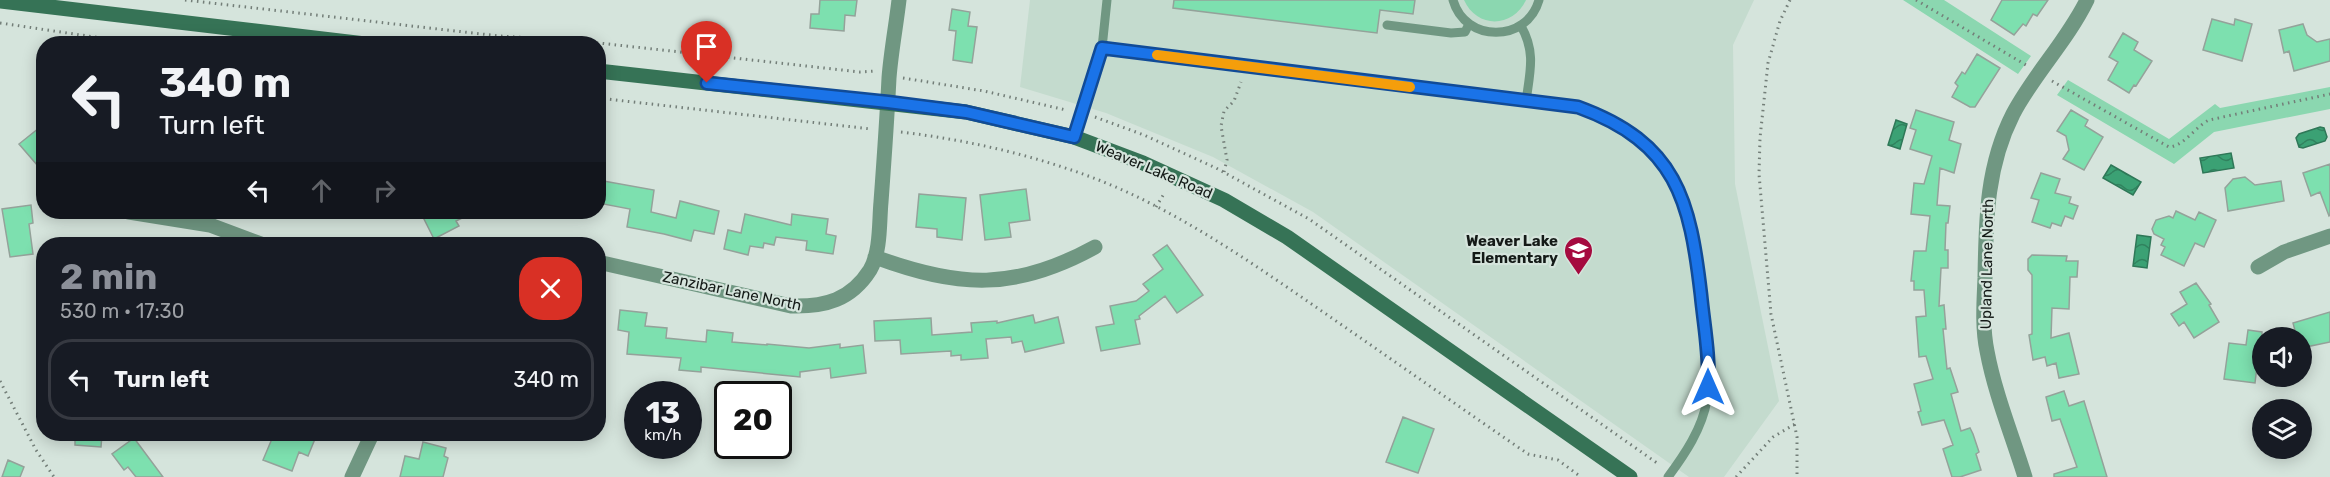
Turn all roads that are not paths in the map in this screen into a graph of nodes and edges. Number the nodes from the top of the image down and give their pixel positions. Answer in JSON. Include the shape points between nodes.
{"nodes":[{"id":1,"x":899,"y":0,"type":"edge"},
{"id":2,"x":1107,"y":0,"type":"edge"},
{"id":3,"x":1453,"y":0,"type":"edge"},
{"id":4,"x":1539,"y":0,"type":"edge"},
{"id":5,"x":2087,"y":0,"type":"edge"},
{"id":6,"x":0,"y":1,"type":"edge"},
{"id":7,"x":1469,"y":24,"type":"junction"},
{"id":8,"x":1387,"y":25,"type":"dead end"},
{"id":9,"x":1521,"y":26,"type":"junction"},
{"id":10,"x":297,"y":36,"type":"edge"},
{"id":11,"x":1102,"y":48,"type":"junction"},
{"id":12,"x":606,"y":72,"type":"edge"},
{"id":13,"x":1526,"y":101,"type":"junction"},
{"id":14,"x":888,"y":102,"type":"junction"},
{"id":15,"x":1074,"y":137,"type":"junction"},
{"id":16,"x":173,"y":219,"type":"edge"},
{"id":17,"x":2330,"y":236,"type":"edge"},
{"id":18,"x":242,"y":237,"type":"edge"},
{"id":19,"x":1095,"y":247,"type":"dead end"},
{"id":20,"x":875,"y":257,"type":"junction"},
{"id":21,"x":606,"y":264,"type":"edge"},
{"id":22,"x":2259,"y":267,"type":"dead end"},
{"id":23,"x":369,"y":441,"type":"edge"},
{"id":24,"x":352,"y":477,"type":"edge"},
{"id":25,"x":1630,"y":477,"type":"edge"},
{"id":26,"x":1668,"y":477,"type":"edge"},
{"id":27,"x":2025,"y":477,"type":"edge"}],
"edges":[{"from":1,"to":14,"type":"street","name":"Zanzibar Lane North"},
{"from":2,"to":11,"type":"lane"},
{"from":3,"to":7,"type":"lane"},
{"from":4,"to":9,"type":"lane","via":[[1532,16]]},
{"from":5,"to":27,"type":"street","name":"Upland Lane North","via":[[2014,113],[1997,153],[1986,203],[1986,348]]},
{"from":6,"to":10,"type":"main road"},
{"from":7,"to":8,"type":"lane","via":[[1465,32],[1451,33]]},
{"from":7,"to":9,"type":"lane","via":[[1490,33]]},
{"from":9,"to":13,"type":"lane","via":[[1531,52]]},
{"from":11,"to":13,"type":"lane"},
{"from":11,"to":15,"type":"lane"},
{"from":12,"to":14,"type":"main road","name":"Weaver Lake Road"},
{"from":13,"to":26,"type":"lane","via":[[1578,107],[1631,133],[1666,168],[1686,208],[1707,348],[1707,399],[1698,429]]},
{"from":14,"to":15,"type":"main road","name":"Weaver Lake Road","via":[[993,117]]},
{"from":14,"to":20,"type":"street","name":"Zanzibar Lane North"},
{"from":15,"to":25,"type":"main road","name":"Weaver Lake Road","via":[[1180,179],[1263,222]]},
{"from":16,"to":18,"type":"street","via":[[210,225]]},
{"from":17,"to":22,"type":"street","via":[[2284,252]]},
{"from":19,"to":20,"type":"street","via":[[1064,264],[1027,276],[987,281],[948,279]]},
{"from":20,"to":21,"type":"street","name":"Zanzibar Lane North","via":[[862,280],[850,291],[814,307],[791,306]]},
{"from":23,"to":24,"type":"street"}]}
